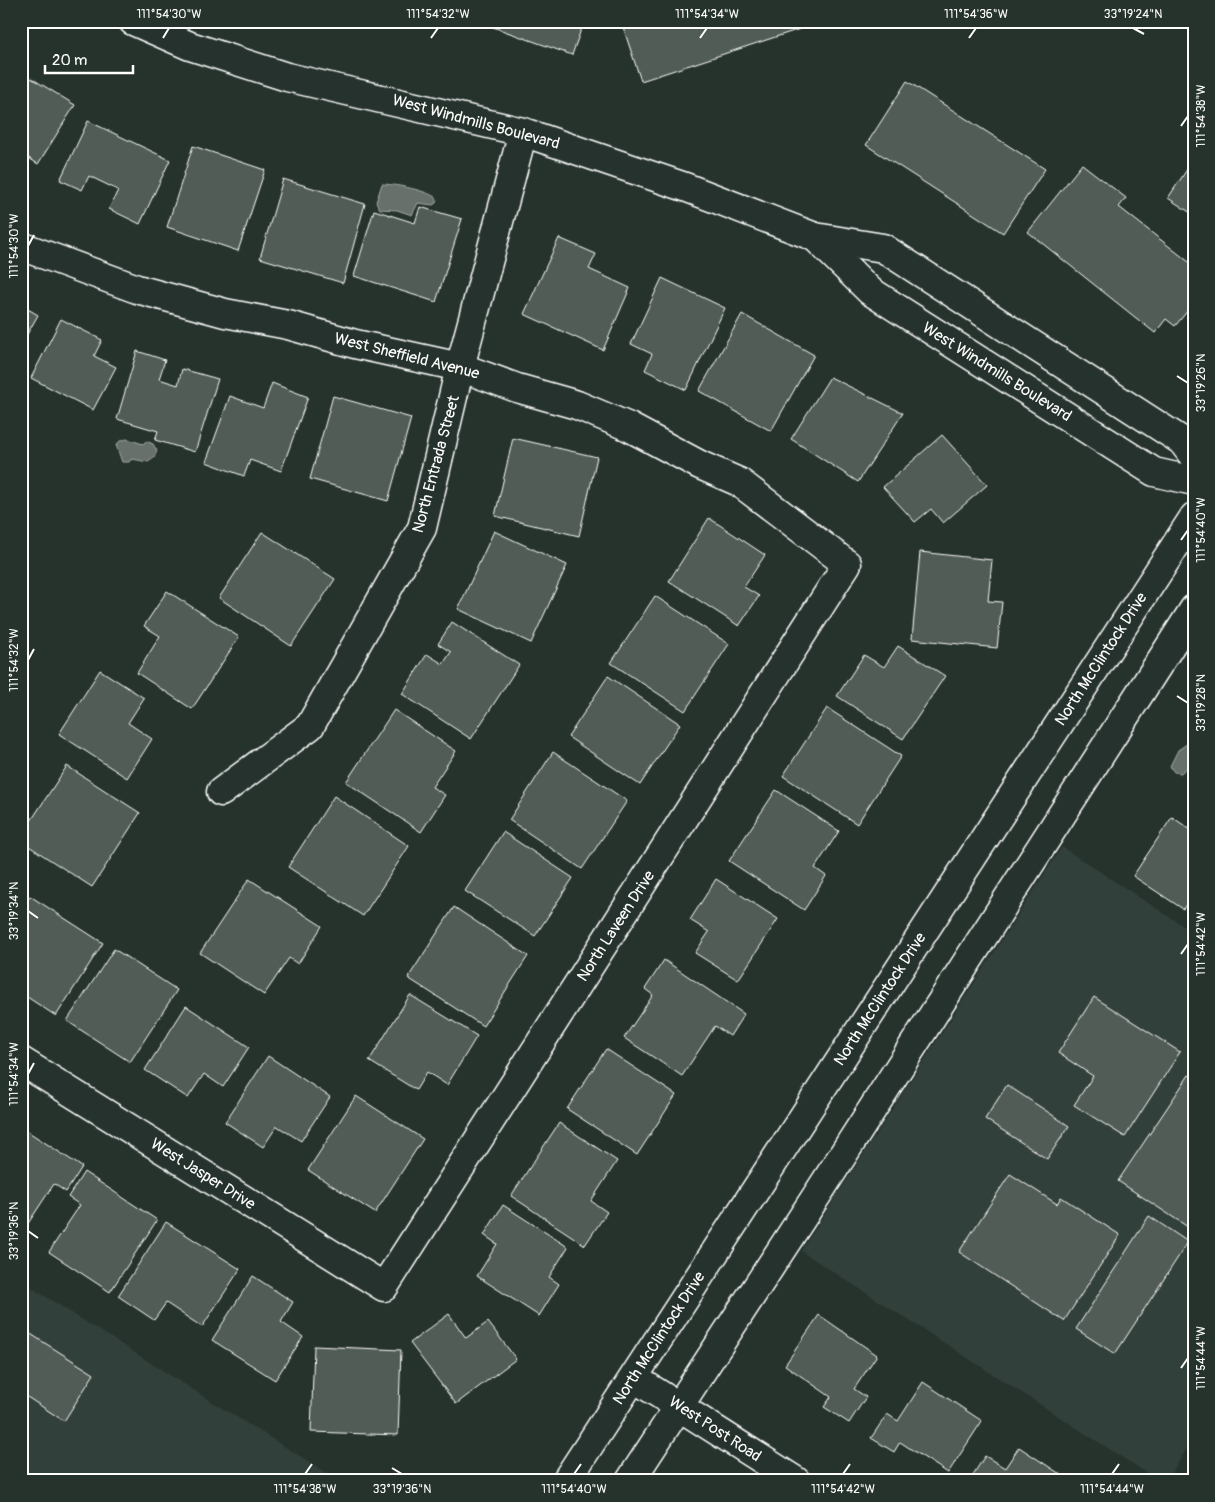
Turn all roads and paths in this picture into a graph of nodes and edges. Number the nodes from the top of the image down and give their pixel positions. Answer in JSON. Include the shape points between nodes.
{"nodes":[{"id":1,"x":133,"y":21,"type":"edge"},
{"id":2,"x":523,"y":132,"type":"junction"},
{"id":3,"x":815,"y":237,"type":"junction"},
{"id":4,"x":21,"y":246,"type":"edge"},
{"id":5,"x":460,"y":367,"type":"junction"},
{"id":6,"x":1194,"y":457,"type":"edge"},
{"id":7,"x":1194,"y":480,"type":"edge"},
{"id":8,"x":1194,"y":517,"type":"edge"},
{"id":9,"x":847,"y":564,"type":"joint"},
{"id":10,"x":1194,"y":609,"type":"edge"},
{"id":11,"x":221,"y":792,"type":"dead end"},
{"id":12,"x":21,"y":1061,"type":"edge"},
{"id":13,"x":384,"y":1287,"type":"joint"},
{"id":14,"x":634,"y":1378,"type":"junction"},
{"id":15,"x":678,"y":1405,"type":"junction"},
{"id":16,"x":566,"y":1481,"type":"edge"},
{"id":17,"x":630,"y":1481,"type":"edge"},
{"id":18,"x":796,"y":1481,"type":"edge"}],
"edges":[{"from":1,"to":2,"type":"street","name":"West Windmills Boulevard","via":[[190,46],[287,77]]},
{"from":2,"to":3,"type":"street","name":"West Windmills Boulevard","via":[[685,187]]},
{"from":2,"to":5,"type":"street","name":"North Entrada Street"},
{"from":3,"to":6,"type":"street","name":"West Windmills Boulevard","via":[[883,248],[1182,441]]},
{"from":3,"to":7,"type":"street","name":"West Windmills Boulevard","via":[[870,291],[1154,472]]},
{"from":4,"to":5,"type":"street","name":"West Sheffield Avenue","via":[[137,290]]},
{"from":5,"to":9,"type":"street","name":"West Sheffield Avenue","via":[[620,423],[739,482]]},
{"from":5,"to":11,"type":"street","name":"North Entrada Street","via":[[422,528],[310,726]]},
{"from":8,"to":14,"type":"street","name":"North McClintock Drive"},
{"from":9,"to":13,"type":"street","name":"North Laveen Drive"},
{"from":10,"to":15,"type":"street"},
{"from":12,"to":13,"type":"street","name":"West Jasper Drive"},
{"from":14,"to":15,"type":"street","name":"West Post Road"},
{"from":14,"to":16,"type":"street","name":"North McClintock Drive"},
{"from":15,"to":17,"type":"street"},
{"from":15,"to":18,"type":"street","name":"West Post Road"}]}
